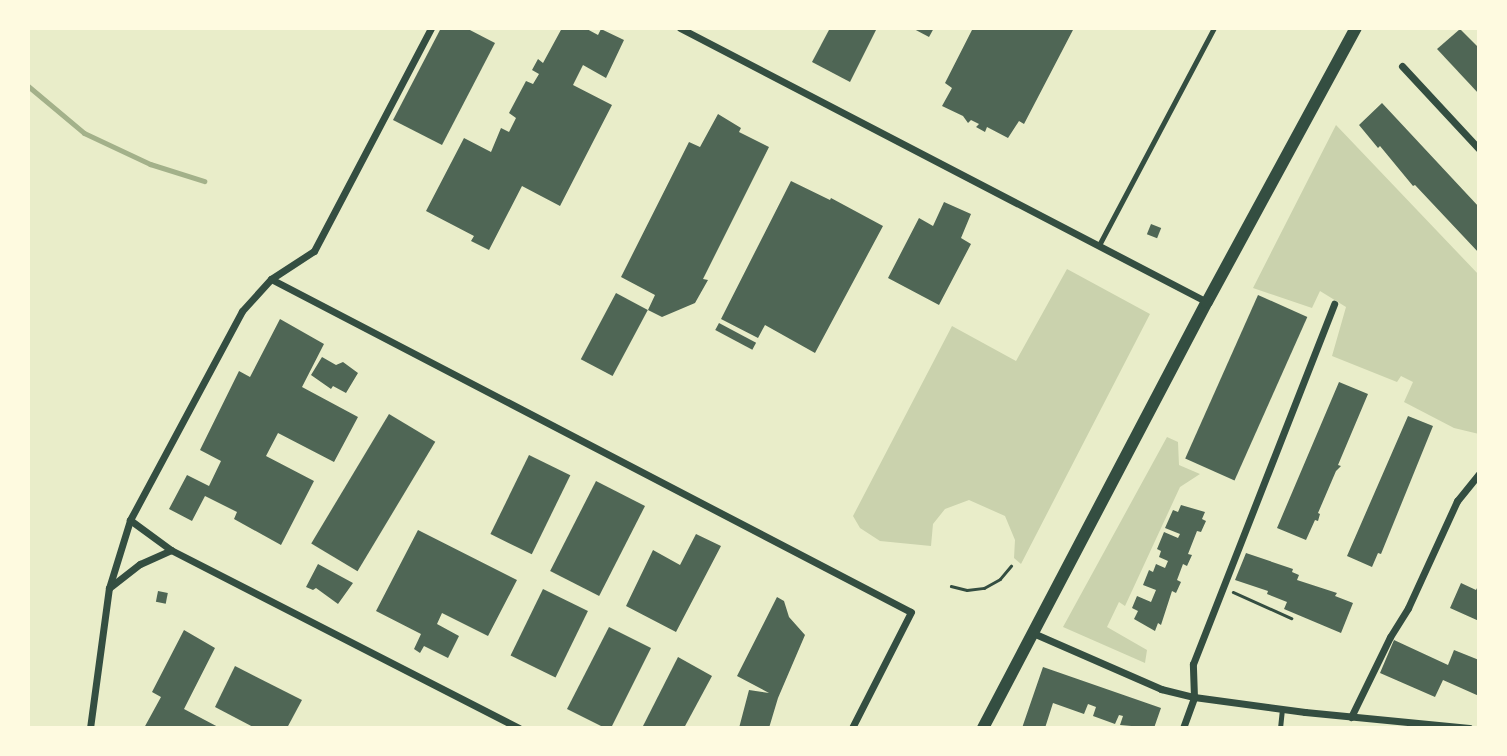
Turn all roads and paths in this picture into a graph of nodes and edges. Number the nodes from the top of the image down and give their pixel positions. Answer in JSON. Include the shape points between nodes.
{"nodes":[{"id":1,"x":432,"y":28,"type":"edge"},
{"id":2,"x":680,"y":28,"type":"edge"},
{"id":3,"x":1214,"y":28,"type":"edge"},
{"id":4,"x":1356,"y":28,"type":"edge"},
{"id":5,"x":1402,"y":66,"type":"dead end"},
{"id":6,"x":1479,"y":149,"type":"edge"},
{"id":7,"x":1099,"y":245,"type":"junction"},
{"id":8,"x":271,"y":279,"type":"junction"},
{"id":9,"x":1207,"y":302,"type":"junction"},
{"id":10,"x":1334,"y":304,"type":"dead end"},
{"id":11,"x":1479,"y":474,"type":"edge"},
{"id":12,"x":130,"y":520,"type":"junction"},
{"id":13,"x":171,"y":550,"type":"junction"},
{"id":14,"x":1011,"y":566,"type":"dead end"},
{"id":15,"x":951,"y":586,"type":"dead end"},
{"id":16,"x":109,"y":588,"type":"junction"},
{"id":17,"x":1233,"y":592,"type":"dead end"},
{"id":18,"x":1291,"y":618,"type":"dead end"},
{"id":19,"x":1033,"y":634,"type":"junction"},
{"id":20,"x":1194,"y":697,"type":"junction"},
{"id":21,"x":1282,"y":709,"type":"junction"},
{"id":22,"x":1350,"y":717,"type":"junction"},
{"id":23,"x":90,"y":728,"type":"edge"},
{"id":24,"x":519,"y":728,"type":"edge"},
{"id":25,"x":852,"y":728,"type":"edge"},
{"id":26,"x":983,"y":728,"type":"edge"},
{"id":27,"x":1184,"y":728,"type":"edge"},
{"id":28,"x":1280,"y":728,"type":"edge"},
{"id":29,"x":1469,"y":728,"type":"edge"}],
"edges":[{"from":1,"to":8,"type":"street","via":[[314,251]]},
{"from":2,"to":7,"type":"street"},
{"from":3,"to":7,"type":"lane"},
{"from":4,"to":9,"type":"street"},
{"from":5,"to":6,"type":"street"},
{"from":7,"to":9,"type":"street"},
{"from":8,"to":12,"type":"street","via":[[242,311]]},
{"from":8,"to":25,"type":"street","via":[[911,612]]},
{"from":9,"to":19,"type":"street"},
{"from":10,"to":20,"type":"street","via":[[1193,664]]},
{"from":11,"to":22,"type":"street","via":[[1457,501],[1408,608]]},
{"from":12,"to":13,"type":"street"},
{"from":12,"to":16,"type":"street"},
{"from":13,"to":16,"type":"street","via":[[140,564]]},
{"from":13,"to":24,"type":"street"},
{"from":14,"to":15,"type":"path","via":[[984,588]]},
{"from":16,"to":23,"type":"street"},
{"from":17,"to":18,"type":"path"},
{"from":19,"to":20,"type":"street","via":[[1161,689]]},
{"from":19,"to":26,"type":"street"},
{"from":20,"to":21,"type":"street"},
{"from":20,"to":27,"type":"street"},
{"from":21,"to":22,"type":"street"},
{"from":21,"to":28,"type":"lane"},
{"from":22,"to":29,"type":"street"}]}
